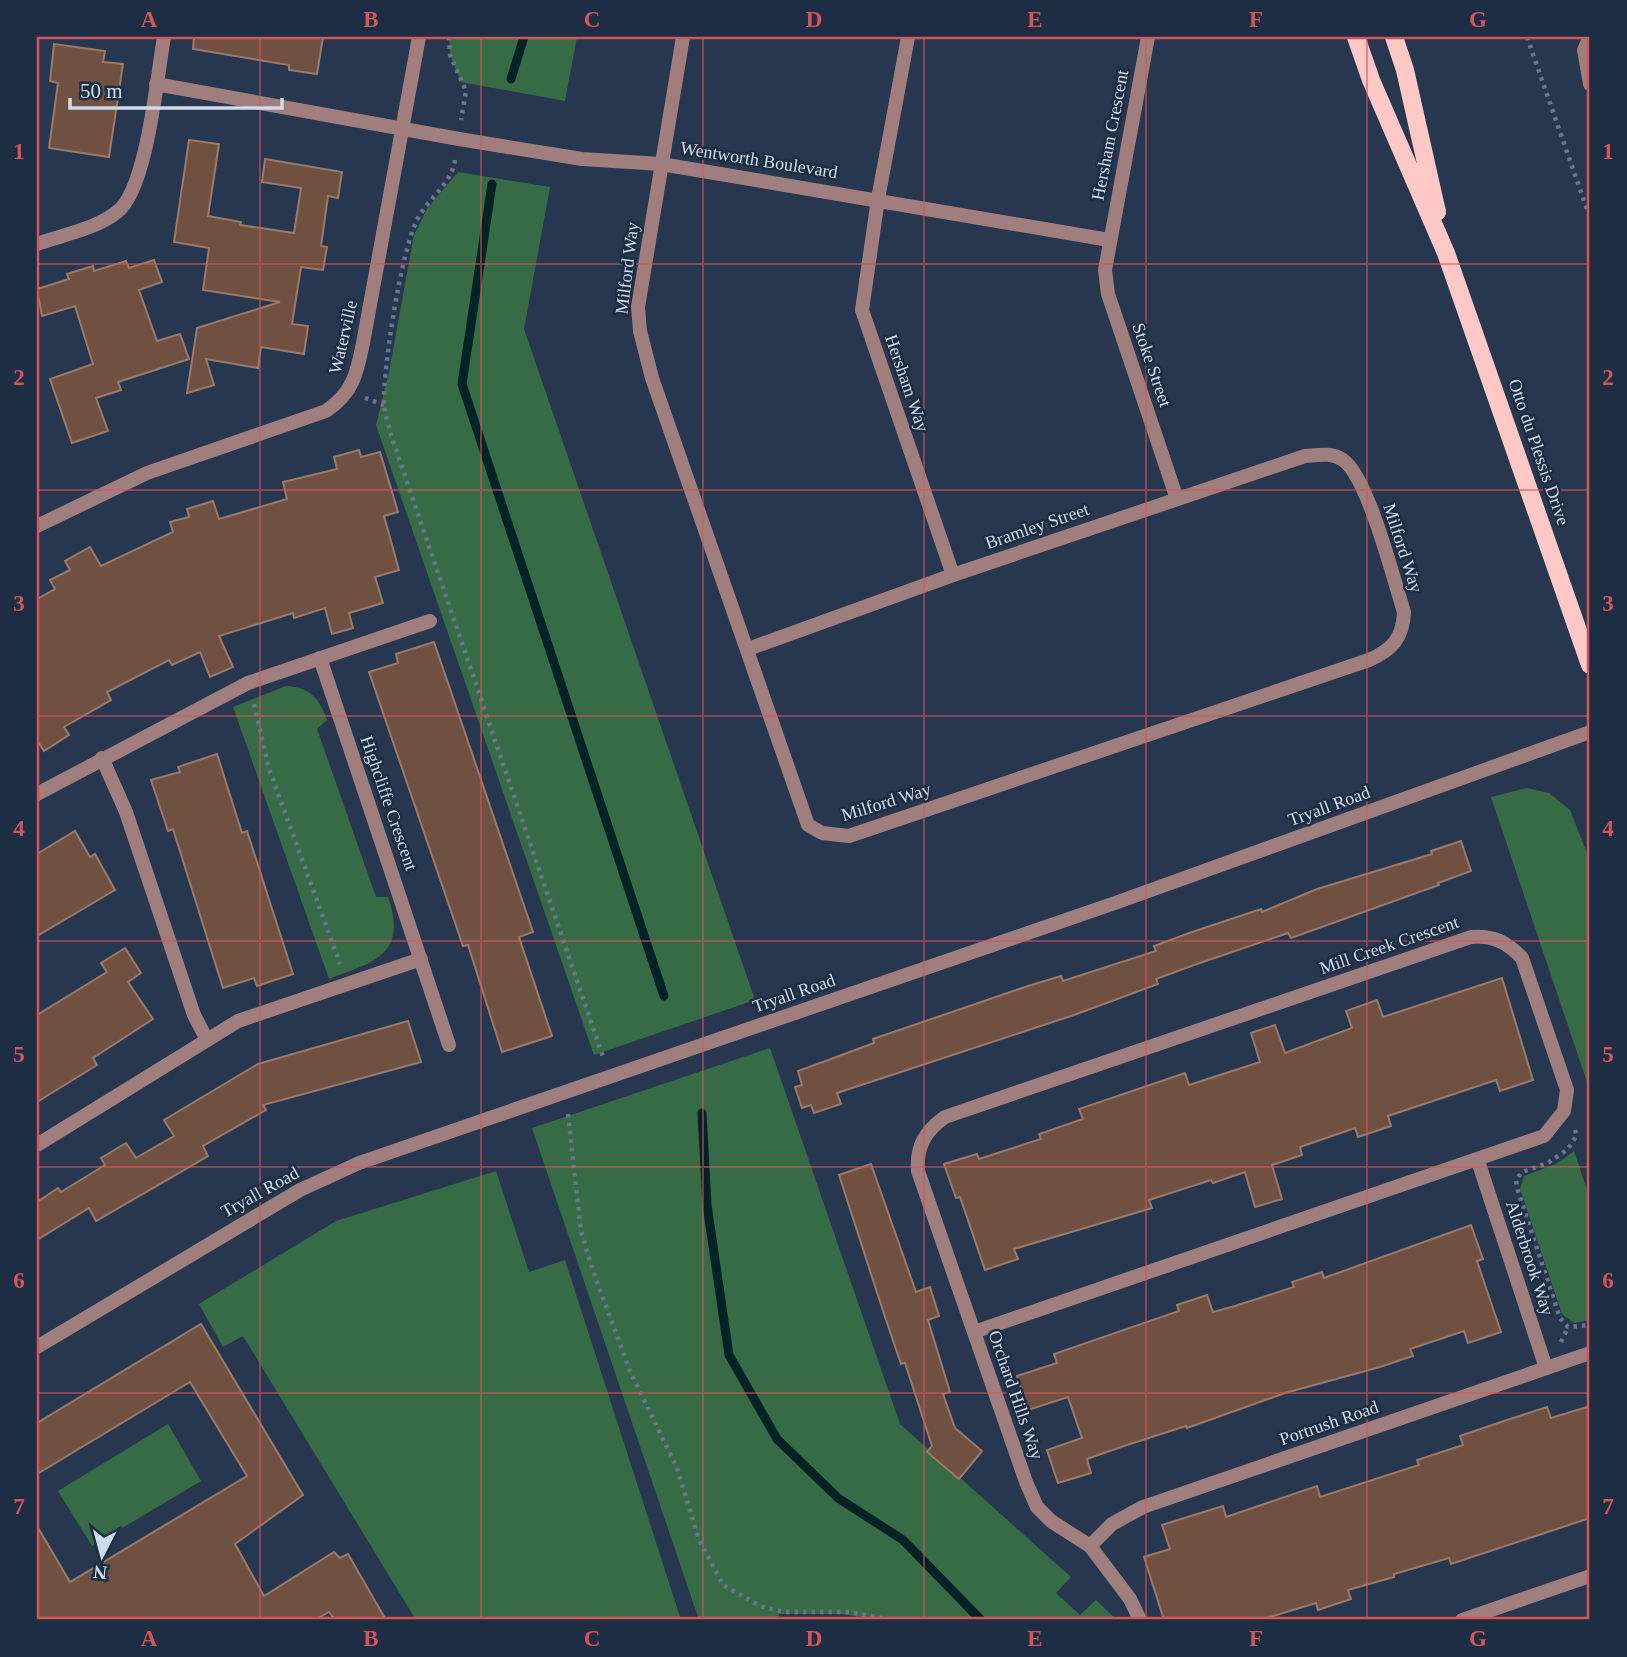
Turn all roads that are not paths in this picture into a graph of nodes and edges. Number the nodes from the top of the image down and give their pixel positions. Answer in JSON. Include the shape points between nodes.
{"nodes":[{"id":1,"x":164,"y":37,"type":"edge"},
{"id":2,"x":419,"y":37,"type":"edge"},
{"id":3,"x":683,"y":37,"type":"edge"},
{"id":4,"x":908,"y":37,"type":"edge"},
{"id":5,"x":1147,"y":37,"type":"edge"},
{"id":6,"x":1356,"y":37,"type":"edge"},
{"id":7,"x":1394,"y":37,"type":"edge"},
{"id":8,"x":1590,"y":37,"type":"edge"},
{"id":9,"x":156,"y":84,"type":"junction"},
{"id":10,"x":1590,"y":84,"type":"edge"},
{"id":11,"x":403,"y":129,"type":"junction"},
{"id":12,"x":661,"y":164,"type":"junction"},
{"id":13,"x":878,"y":199,"type":"junction"},
{"id":14,"x":1108,"y":240,"type":"junction"},
{"id":15,"x":37,"y":244,"type":"edge"},
{"id":16,"x":1446,"y":253,"type":"junction"},
{"id":17,"x":1340,"y":457,"type":"joint"},
{"id":18,"x":1177,"y":499,"type":"junction"},
{"id":19,"x":37,"y":526,"type":"edge"},
{"id":20,"x":953,"y":575,"type":"junction"},
{"id":21,"x":430,"y":621,"type":"dead end"},
{"id":22,"x":748,"y":649,"type":"junction"},
{"id":23,"x":320,"y":658,"type":"junction"},
{"id":24,"x":1590,"y":665,"type":"edge"},
{"id":25,"x":1590,"y":732,"type":"edge"},
{"id":26,"x":102,"y":758,"type":"junction"},
{"id":27,"x":37,"y":794,"type":"edge"},
{"id":28,"x":421,"y":960,"type":"junction"},
{"id":29,"x":207,"y":1040,"type":"junction"},
{"id":30,"x":449,"y":1045,"type":"dead end"},
{"id":31,"x":37,"y":1145,"type":"edge"},
{"id":32,"x":919,"y":1146,"type":"joint"},
{"id":33,"x":1478,"y":1161,"type":"junction"},
{"id":34,"x":974,"y":1332,"type":"junction"},
{"id":35,"x":37,"y":1347,"type":"edge"},
{"id":36,"x":1590,"y":1353,"type":"edge"},
{"id":37,"x":1546,"y":1368,"type":"junction"},
{"id":38,"x":1090,"y":1546,"type":"junction"},
{"id":39,"x":1590,"y":1576,"type":"edge"},
{"id":40,"x":1140,"y":1620,"type":"edge"},
{"id":41,"x":1462,"y":1620,"type":"edge"}],
"edges":[{"from":1,"to":9,"type":"street"},
{"from":2,"to":11,"type":"street","name":"Waterville"},
{"from":3,"to":12,"type":"street","name":"Milford Way"},
{"from":4,"to":13,"type":"street"},
{"from":5,"to":14,"type":"street","name":"Hersham Crescent"},
{"from":6,"to":16,"type":"main road","name":"Otto du Plessis Drive"},
{"from":7,"to":16,"type":"main road","name":"Otto du Plessis Drive"},
{"from":8,"to":10,"type":"street","via":[[1584,50]]},
{"from":9,"to":11,"type":"street","name":"Wentworth Boulevard"},
{"from":9,"to":15,"type":"street","via":[[137,185],[125,206],[109,218]]},
{"from":11,"to":12,"type":"street","name":"Wentworth Boulevard","via":[[582,159]]},
{"from":11,"to":19,"type":"street","name":"Waterville","via":[[355,380],[340,401],[326,411],[147,473]]},
{"from":12,"to":13,"type":"street","name":"Wentworth Boulevard"},
{"from":12,"to":22,"type":"street","name":"Milford Way","via":[[638,307],[639,331]]},
{"from":13,"to":14,"type":"street","name":"Wentworth Boulevard"},
{"from":13,"to":20,"type":"street","name":"Hersham Way","via":[[862,310]]},
{"from":14,"to":18,"type":"street","name":"Stoke Street","via":[[1108,294]]},
{"from":16,"to":24,"type":"main road","name":"Otto du Plessis Drive"},
{"from":17,"to":18,"type":"street","name":"Bramley Street","via":[[1305,456]]},
{"from":17,"to":22,"type":"street","name":"Milford Way","via":[[1362,483],[1404,612],[1401,634],[1386,652],[849,836],[822,833],[808,825]]},
{"from":18,"to":20,"type":"street","name":"Bramley Street"},
{"from":20,"to":22,"type":"street","name":"Bramley Street"},
{"from":21,"to":23,"type":"street"},
{"from":23,"to":26,"type":"street","via":[[248,683]]},
{"from":23,"to":28,"type":"street","name":"Highcliffe Crescent"},
{"from":25,"to":35,"type":"street","name":"Tryall Road","via":[[359,1163],[300,1190]]},
{"from":26,"to":27,"type":"street"},
{"from":26,"to":29,"type":"street"},
{"from":28,"to":29,"type":"street","via":[[238,1021]]},
{"from":28,"to":30,"type":"street","name":"Highcliffe Crescent"},
{"from":29,"to":31,"type":"street"},
{"from":32,"to":33,"type":"street","name":"Mill Creek Crescent","via":[[944,1118],[1483,936],[1505,943],[1522,958],[1566,1080],[1564,1111],[1544,1136]]},
{"from":32,"to":34,"type":"street","name":"Orchard Hills Way","via":[[918,1171]]},
{"from":33,"to":34,"type":"street"},
{"from":33,"to":37,"type":"street","name":"Alderbrook Way"},
{"from":34,"to":38,"type":"street","name":"Orchard Hills Way","via":[[1037,1507]]},
{"from":36,"to":37,"type":"street","name":"Portrush Road"},
{"from":37,"to":38,"type":"street","name":"Portrush Road","via":[[1143,1507],[1112,1524]]},
{"from":38,"to":40,"type":"street","name":"Orchard Hills Way"},
{"from":39,"to":41,"type":"street"}]}
